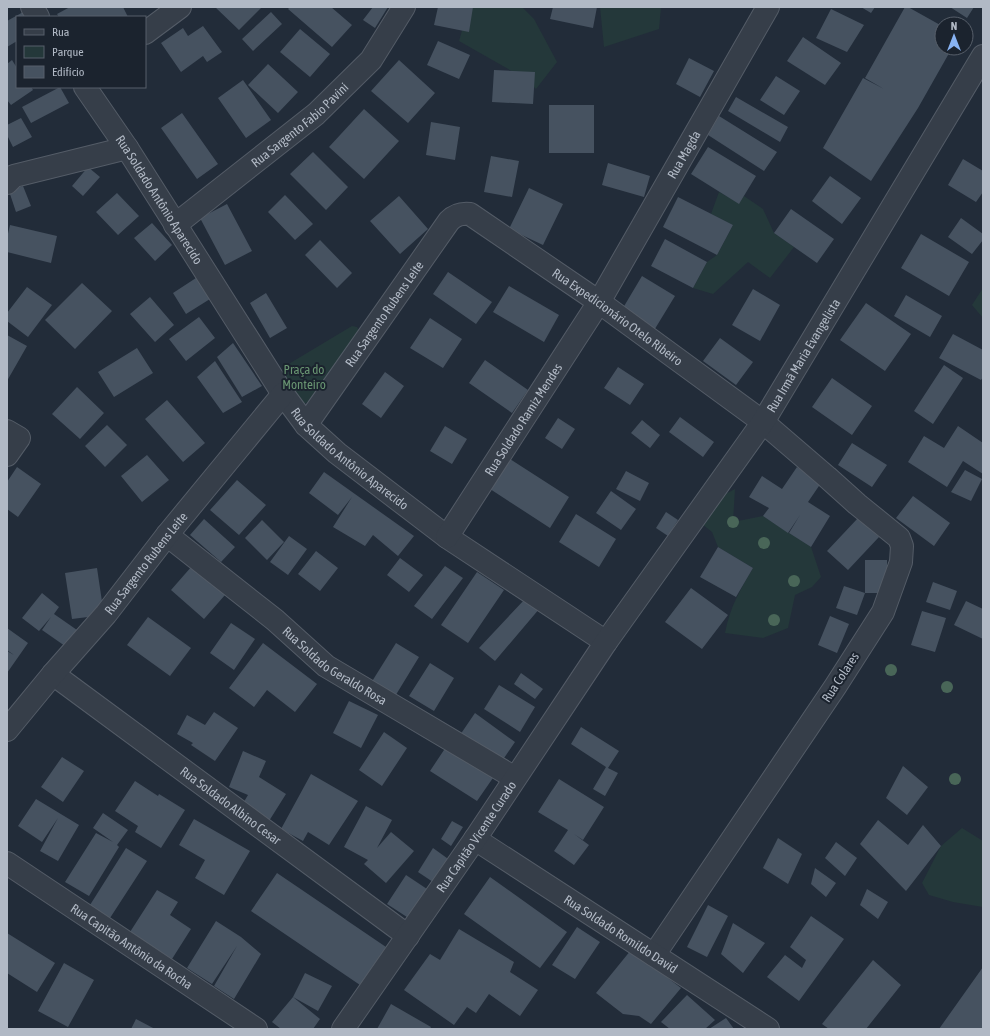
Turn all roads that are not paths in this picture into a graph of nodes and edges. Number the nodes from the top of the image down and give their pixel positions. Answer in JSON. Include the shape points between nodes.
{"nodes":[{"id":1,"x":32,"y":7,"type":"edge"},
{"id":2,"x":180,"y":7,"type":"edge"},
{"id":3,"x":404,"y":7,"type":"edge"},
{"id":4,"x":768,"y":7,"type":"edge"},
{"id":5,"x":37,"y":16,"type":"edge"},
{"id":6,"x":146,"y":32,"type":"edge"},
{"id":7,"x":983,"y":56,"type":"edge"},
{"id":8,"x":85,"y":88,"type":"edge"},
{"id":9,"x":127,"y":148,"type":"junction"},
{"id":10,"x":7,"y":183,"type":"edge"},
{"id":11,"x":470,"y":214,"type":"joint"},
{"id":12,"x":176,"y":225,"type":"junction"},
{"id":13,"x":599,"y":302,"type":"junction"},
{"id":14,"x":283,"y":394,"type":"junction"},
{"id":15,"x":763,"y":422,"type":"junction"},
{"id":16,"x":306,"y":425,"type":"junction"},
{"id":17,"x":13,"y":434,"type":"edge"},
{"id":18,"x":7,"y":455,"type":"edge"},
{"id":19,"x":167,"y":535,"type":"junction"},
{"id":20,"x":447,"y":537,"type":"junction"},
{"id":21,"x":606,"y":642,"type":"junction"},
{"id":22,"x":53,"y":674,"type":"junction"},
{"id":23,"x":7,"y":730,"type":"edge"},
{"id":24,"x":515,"y":778,"type":"junction"},
{"id":25,"x":475,"y":839,"type":"junction"},
{"id":26,"x":7,"y":863,"type":"edge"},
{"id":27,"x":408,"y":936,"type":"junction"},
{"id":28,"x":654,"y":955,"type":"junction"},
{"id":29,"x":256,"y":1029,"type":"edge"},
{"id":30,"x":343,"y":1029,"type":"edge"},
{"id":31,"x":768,"y":1029,"type":"edge"}],
"edges":[{"from":1,"to":5,"type":"street"},
{"from":2,"to":6,"type":"street"},
{"from":3,"to":12,"type":"street","name":"Rua Sargento Fabio Pavini","via":[[372,60],[316,114]]},
{"from":4,"to":13,"type":"street","name":"Rua Magda"},
{"from":7,"to":15,"type":"street","name":"Rua Irmã Maria Evangelista"},
{"from":8,"to":9,"type":"street","name":"Rua Soldado Antônio Aparecido"},
{"from":9,"to":10,"type":"street","via":[[14,176]]},
{"from":9,"to":12,"type":"street","name":"Rua Soldado Antônio Aparecido"},
{"from":11,"to":13,"type":"street","name":"Rua Expedicionário Otelo Ribeiro"},
{"from":11,"to":16,"type":"street","name":"Rua Sargento Rubens Leite","via":[[460,214],[449,222]]},
{"from":12,"to":14,"type":"street","name":"Rua Soldado Antônio Aparecido"},
{"from":13,"to":15,"type":"street","name":"Rua Expedicionário Otelo Ribeiro"},
{"from":13,"to":20,"type":"street","name":"Rua Soldado Ramiz Mendes"},
{"from":14,"to":16,"type":"street","name":"Rua Soldado Antônio Aparecido"},
{"from":14,"to":19,"type":"street","name":"Rua Sargento Rubens Leite"},
{"from":15,"to":21,"type":"street","name":"Rua Irmã Maria Evangelista"},
{"from":15,"to":28,"type":"street","name":"Rua Colares","via":[[856,504],[899,538],[902,546],[901,562],[883,612]]},
{"from":16,"to":20,"type":"street","name":"Rua Soldado Antônio Aparecido","via":[[337,453]]},
{"from":17,"to":18,"type":"street"},
{"from":19,"to":22,"type":"street","name":"Rua Sargento Rubens Leite","via":[[106,614]]},
{"from":19,"to":24,"type":"street","name":"Rua Soldado Geraldo Rosa","via":[[275,620],[326,666]]},
{"from":20,"to":21,"type":"street","name":"Rua Soldado Antônio Aparecido"},
{"from":21,"to":24,"type":"street","name":"Rua Capitão Vicente Curado"},
{"from":22,"to":23,"type":"street","name":"Rua Sargento Rubens Leite"},
{"from":22,"to":27,"type":"street","name":"Rua Soldado Albino Cesar"},
{"from":24,"to":25,"type":"street","name":"Rua Capitão Vicente Curado"},
{"from":25,"to":27,"type":"street","name":"Rua Capitão Vicente Curado"},
{"from":25,"to":28,"type":"street","name":"Rua Soldado Romildo David"},
{"from":26,"to":29,"type":"street","name":"Rua Capitão Antônio da Rocha"},
{"from":27,"to":30,"type":"street","name":"Rua Capitão Vicente Curado"},
{"from":28,"to":31,"type":"street","name":"Rua Soldado Romildo David"}]}
